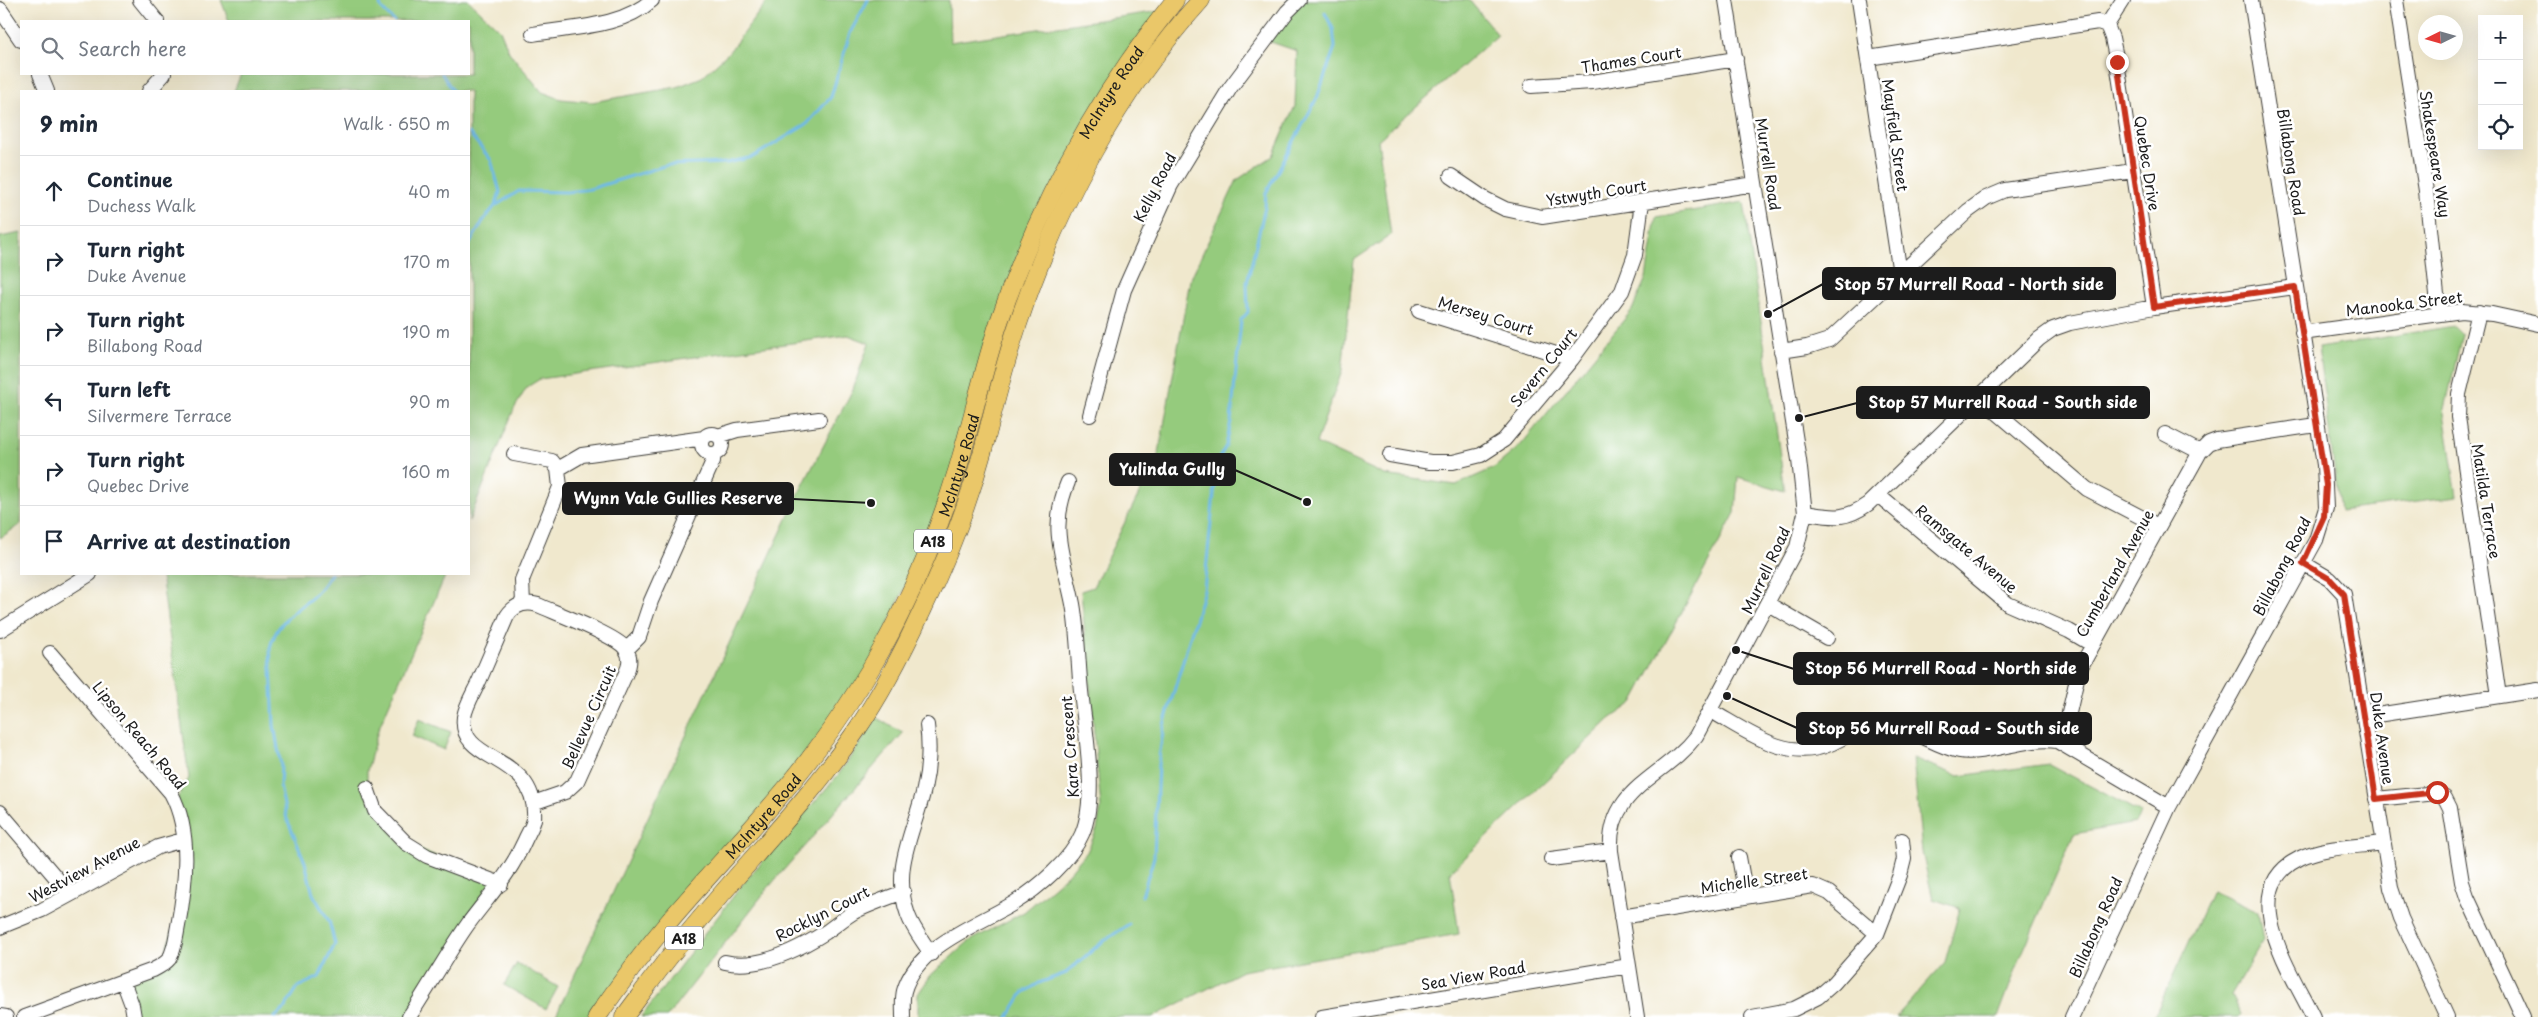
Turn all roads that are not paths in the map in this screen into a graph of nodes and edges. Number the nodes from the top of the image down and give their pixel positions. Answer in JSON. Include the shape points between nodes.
{"nodes":[{"id":1,"x":140,"y":0,"type":"edge"},
{"id":2,"x":652,"y":0,"type":"edge"},
{"id":3,"x":1175,"y":0,"type":"edge"},
{"id":4,"x":1201,"y":0,"type":"edge"},
{"id":5,"x":1299,"y":0,"type":"edge"},
{"id":6,"x":1726,"y":0,"type":"edge"},
{"id":7,"x":1859,"y":0,"type":"edge"},
{"id":8,"x":2123,"y":0,"type":"edge"},
{"id":9,"x":2251,"y":0,"type":"edge"},
{"id":10,"x":2396,"y":0,"type":"edge"},
{"id":11,"x":0,"y":9,"type":"edge"},
{"id":12,"x":156,"y":20,"type":"edge"},
{"id":13,"x":2107,"y":25,"type":"junction"},
{"id":14,"x":533,"y":34,"type":"dead end"},
{"id":15,"x":20,"y":39,"type":"edge"},
{"id":16,"x":1868,"y":58,"type":"junction"},
{"id":17,"x":1736,"y":59,"type":"junction"},
{"id":18,"x":40,"y":75,"type":"edge"},
{"id":19,"x":163,"y":75,"type":"edge"},
{"id":20,"x":1531,"y":86,"type":"dead end"},
{"id":21,"x":47,"y":90,"type":"edge"},
{"id":22,"x":150,"y":90,"type":"edge"},
{"id":23,"x":2133,"y":171,"type":"junction"},
{"id":24,"x":1451,"y":176,"type":"dead end"},
{"id":25,"x":1755,"y":184,"type":"junction"},
{"id":26,"x":1642,"y":202,"type":"junction"},
{"id":27,"x":1900,"y":274,"type":"junction"},
{"id":28,"x":2295,"y":287,"type":"junction"},
{"id":29,"x":2154,"y":307,"type":"junction"},
{"id":30,"x":1419,"y":311,"type":"dead end"},
{"id":31,"x":2479,"y":312,"type":"junction"},
{"id":32,"x":2438,"y":313,"type":"junction"},
{"id":33,"x":2538,"y":324,"type":"edge"},
{"id":34,"x":2302,"y":333,"type":"junction"},
{"id":35,"x":1781,"y":352,"type":"junction"},
{"id":36,"x":1572,"y":359,"type":"junction"},
{"id":37,"x":1980,"y":398,"type":"junction"},
{"id":38,"x":1090,"y":415,"type":"dead end"},
{"id":39,"x":818,"y":419,"type":"dead end"},
{"id":40,"x":2316,"y":425,"type":"junction"},
{"id":41,"x":2165,"y":434,"type":"dead end"},
{"id":42,"x":718,"y":436,"type":"junction"},
{"id":43,"x":704,"y":438,"type":"junction"},
{"id":44,"x":2200,"y":452,"type":"junction"},
{"id":45,"x":514,"y":454,"type":"dead end"},
{"id":46,"x":713,"y":454,"type":"junction"},
{"id":47,"x":1390,"y":455,"type":"dead end"},
{"id":48,"x":558,"y":470,"type":"junction"},
{"id":49,"x":1068,"y":482,"type":"dead end"},
{"id":50,"x":1878,"y":495,"type":"junction"},
{"id":51,"x":1805,"y":513,"type":"junction"},
{"id":52,"x":2158,"y":526,"type":"junction"},
{"id":53,"x":2303,"y":563,"type":"junction"},
{"id":54,"x":88,"y":575,"type":"edge"},
{"id":55,"x":523,"y":604,"type":"junction"},
{"id":56,"x":1768,"y":604,"type":"junction"},
{"id":57,"x":0,"y":630,"type":"edge"},
{"id":58,"x":1827,"y":638,"type":"dead end"},
{"id":59,"x":2093,"y":645,"type":"junction"},
{"id":60,"x":626,"y":650,"type":"junction"},
{"id":61,"x":50,"y":654,"type":"dead end"},
{"id":62,"x":2538,"y":690,"type":"edge"},
{"id":63,"x":2499,"y":696,"type":"junction"},
{"id":64,"x":1710,"y":711,"type":"junction"},
{"id":65,"x":2364,"y":717,"type":"junction"},
{"id":66,"x":927,"y":725,"type":"dead end"},
{"id":67,"x":2062,"y":743,"type":"junction"},
{"id":68,"x":367,"y":788,"type":"dead end"},
{"id":69,"x":2376,"y":799,"type":"junction"},
{"id":70,"x":533,"y":803,"type":"junction"},
{"id":71,"x":2169,"y":807,"type":"junction"},
{"id":72,"x":0,"y":812,"type":"edge"},
{"id":73,"x":183,"y":840,"type":"junction"},
{"id":74,"x":1902,"y":840,"type":"dead end"},
{"id":75,"x":2383,"y":843,"type":"junction"},
{"id":76,"x":1611,"y":851,"type":"junction"},
{"id":77,"x":1739,"y":857,"type":"dead end"},
{"id":78,"x":1551,"y":859,"type":"dead end"},
{"id":79,"x":501,"y":884,"type":"junction"},
{"id":80,"x":904,"y":892,"type":"junction"},
{"id":81,"x":70,"y":894,"type":"junction"},
{"id":82,"x":1746,"y":896,"type":"junction"},
{"id":83,"x":1621,"y":917,"type":"junction"},
{"id":84,"x":0,"y":927,"type":"edge"},
{"id":85,"x":1877,"y":934,"type":"junction"},
{"id":86,"x":931,"y":954,"type":"junction"},
{"id":87,"x":726,"y":962,"type":"dead end"},
{"id":88,"x":1629,"y":966,"type":"junction"},
{"id":89,"x":123,"y":981,"type":"junction"},
{"id":90,"x":0,"y":1016,"type":"edge"},
{"id":91,"x":6,"y":1017,"type":"edge"},
{"id":92,"x":24,"y":1017,"type":"edge"},
{"id":93,"x":134,"y":1017,"type":"edge"},
{"id":94,"x":409,"y":1017,"type":"edge"},
{"id":95,"x":596,"y":1017,"type":"edge"},
{"id":96,"x":624,"y":1017,"type":"edge"},
{"id":97,"x":903,"y":1017,"type":"edge"},
{"id":98,"x":1322,"y":1017,"type":"edge"},
{"id":99,"x":1637,"y":1017,"type":"edge"},
{"id":100,"x":1752,"y":1017,"type":"edge"},
{"id":101,"x":2072,"y":1017,"type":"edge"},
{"id":102,"x":2313,"y":1017,"type":"edge"},
{"id":103,"x":2447,"y":1017,"type":"edge"},
{"id":104,"x":2523,"y":1017,"type":"edge"}],
"edges":[{"from":1,"to":12,"type":"street"},
{"from":2,"to":14,"type":"street","via":[[621,19]]},
{"from":3,"to":95,"type":"main road","name":"McIntyre Road","number":"A18","via":[[1147,34],[1099,106],[1048,197],[999,324],[942,515],[915,582],[883,646],[836,723],[803,766],[662,930]]},
{"from":4,"to":96,"type":"main road","name":"McIntyre Road","number":"A18","via":[[1121,106],[1064,207],[1017,327],[951,546],[922,612],[877,698],[819,782],[678,945]]},
{"from":5,"to":38,"type":"street","name":"Kelly Road","via":[[1230,88],[1171,185],[1124,290]]},
{"from":6,"to":17,"type":"street","name":"Murrell Road"},
{"from":7,"to":16,"type":"street","name":"Mayfield Street"},
{"from":8,"to":13,"type":"street"},
{"from":9,"to":28,"type":"street","name":"Billabong Road"},
{"from":10,"to":32,"type":"street","name":"Shakespeare Way","via":[[2426,191]]},
{"from":11,"to":15,"type":"street"},
{"from":13,"to":16,"type":"street","via":[[2098,22]]},
{"from":13,"to":23,"type":"street","name":"Quebec Drive","via":[[2117,62]]},
{"from":16,"to":27,"type":"street","name":"Mayfield Street"},
{"from":17,"to":20,"type":"street","name":"Thames Court","via":[[1592,82]]},
{"from":17,"to":25,"type":"street","name":"Murrell Road"},
{"from":18,"to":21,"type":"street"},
{"from":19,"to":22,"type":"street"},
{"from":23,"to":27,"type":"street","via":[[1992,194],[1968,211]]},
{"from":23,"to":29,"type":"street","name":"Quebec Drive"},
{"from":24,"to":26,"type":"street","name":"Ystwyth Court","via":[[1505,209],[1542,218]]},
{"from":25,"to":26,"type":"street","name":"Ystwyth Court"},
{"from":25,"to":35,"type":"street","name":"Murrell Road"},
{"from":26,"to":36,"type":"street","name":"Severn Court","via":[[1634,260],[1622,291]]},
{"from":27,"to":35,"type":"street","via":[[1829,340]]},
{"from":28,"to":29,"type":"street"},
{"from":28,"to":34,"type":"street","name":"Billabong Road"},
{"from":29,"to":37,"type":"street","via":[[2058,326],[2039,339]]},
{"from":30,"to":36,"type":"street","name":"Mersey Court"},
{"from":31,"to":32,"type":"street","name":"Manooka Street"},
{"from":31,"to":33,"type":"street","name":"Manooka Street"},
{"from":31,"to":63,"type":"street","name":"Matilda Terrace","via":[[2459,394],[2458,417]]},
{"from":32,"to":34,"type":"street","name":"Manooka Street"},
{"from":34,"to":40,"type":"street","name":"Billabong Road"},
{"from":35,"to":51,"type":"street","name":"Murrell Road"},
{"from":36,"to":47,"type":"street","name":"Severn Court","via":[[1510,434],[1482,455],[1470,460],[1441,462]]},
{"from":37,"to":50,"type":"street"},
{"from":37,"to":52,"type":"street","via":[[2087,489]]},
{"from":39,"to":42,"type":"street","via":[[737,430]]},
{"from":40,"to":44,"type":"street","name":"Cumberland Avenue","via":[[2218,440]]},
{"from":40,"to":53,"type":"street","name":"Billabong Road","via":[[2326,485],[2326,508],[2321,527]]},
{"from":41,"to":44,"type":"street"},
{"from":42,"to":43,"type":"street","via":[[712,434]]},
{"from":42,"to":46,"type":"street","via":[[722,444],[720,451]]},
{"from":43,"to":46,"type":"street","via":[[702,449]]},
{"from":43,"to":48,"type":"street","via":[[582,455]]},
{"from":44,"to":52,"type":"street","name":"Cumberland Avenue"},
{"from":45,"to":48,"type":"street","via":[[552,461]]},
{"from":46,"to":60,"type":"street","via":[[713,461],[651,601],[639,637]]},
{"from":48,"to":55,"type":"street","via":[[560,487],[522,580]]},
{"from":49,"to":86,"type":"street","name":"Kara Crescent","via":[[1060,502],[1058,532],[1075,626],[1090,794],[1086,824],[1074,850],[1062,863],[1013,903],[961,930]]},
{"from":50,"to":51,"type":"street","via":[[1847,517]]},
{"from":50,"to":59,"type":"street","name":"Ramsgate Avenue","via":[[2008,604]]},
{"from":51,"to":56,"type":"street","name":"Murrell Road","via":[[1797,547]]},
{"from":52,"to":59,"type":"street","name":"Cumberland Avenue"},
{"from":53,"to":65,"type":"street","name":"Duke Avenue","via":[[2330,579],[2344,594]]},
{"from":53,"to":71,"type":"street","name":"Billabong Road"},
{"from":54,"to":57,"type":"street"},
{"from":55,"to":60,"type":"street","name":"Bellevue Circuit","via":[[538,605],[613,639]]},
{"from":55,"to":70,"type":"street","via":[[507,616],[467,708],[464,724],[476,748],[514,770],[524,780]]},
{"from":56,"to":58,"type":"street"},
{"from":56,"to":64,"type":"street","name":"Murrell Road"},
{"from":59,"to":67,"type":"street","name":"Cumberland Avenue","via":[[2079,670]]},
{"from":60,"to":70,"type":"street","name":"Bellevue Circuit","via":[[629,667],[577,781],[565,792]]},
{"from":61,"to":73,"type":"street","name":"Lipson Reach Road","via":[[170,793],[179,814]]},
{"from":62,"to":63,"type":"street"},
{"from":63,"to":65,"type":"street"},
{"from":64,"to":67,"type":"street","via":[[1764,740],[1791,750],[1816,750],[1865,728],[1884,724],[1959,751],[2041,740]]},
{"from":64,"to":76,"type":"street","name":"Murrell Road","via":[[1681,754],[1637,786],[1624,801],[1611,830]]},
{"from":65,"to":69,"type":"street","name":"Duke Avenue"},
{"from":66,"to":80,"type":"street","via":[[929,757],[925,788],[903,857]]},
{"from":67,"to":71,"type":"street"},
{"from":68,"to":79,"type":"street","via":[[375,810],[406,843],[427,856]]},
{"from":69,"to":75,"type":"street","name":"Duke Avenue"},
{"from":69,"to":104,"type":"street","via":[[2437,792],[2448,803],[2464,889]]},
{"from":70,"to":79,"type":"street","via":[[534,822]]},
{"from":71,"to":101,"type":"street","name":"Billabong Road"},
{"from":72,"to":81,"type":"street"},
{"from":73,"to":81,"type":"street","name":"Westview Avenue","via":[[158,847]]},
{"from":73,"to":89,"type":"street","name":"Lipson Reach Road","via":[[186,866],[184,896],[170,957],[161,966]]},
{"from":74,"to":85,"type":"street","via":[[1904,859],[1900,875]]},
{"from":75,"to":102,"type":"street","via":[[2301,857],[2284,870],[2272,886],[2268,906],[2272,928]]},
{"from":75,"to":103,"type":"street","name":"Duke Avenue","via":[[2396,907]]},
{"from":76,"to":78,"type":"street"},
{"from":76,"to":83,"type":"street","name":"Murrell Road"},
{"from":77,"to":82,"type":"street"},
{"from":79,"to":94,"type":"street","via":[[468,924]]},
{"from":80,"to":86,"type":"street","via":[[911,922]]},
{"from":80,"to":87,"type":"street","name":"Rocklyn Court","via":[[853,913],[820,935],[776,955],[751,964]]},
{"from":81,"to":84,"type":"street","name":"Westview Avenue","via":[[24,919]]},
{"from":82,"to":83,"type":"street","name":"Michelle Street"},
{"from":82,"to":85,"type":"street","name":"Michelle Street","via":[[1802,886],[1817,887],[1829,893]]},
{"from":83,"to":88,"type":"street","name":"Murrell Road"},
{"from":85,"to":100,"type":"street","via":[[1818,997],[1786,1011]]},
{"from":86,"to":97,"type":"street","name":"Kara Crescent","via":[[912,973],[907,983]]},
{"from":88,"to":98,"type":"street","name":"Sea View Road"},
{"from":88,"to":99,"type":"street","name":"Murrell Road"},
{"from":89,"to":92,"type":"street","name":"Lipson Reach Road"},
{"from":89,"to":93,"type":"street"},
{"from":90,"to":91,"type":"street"}]}
